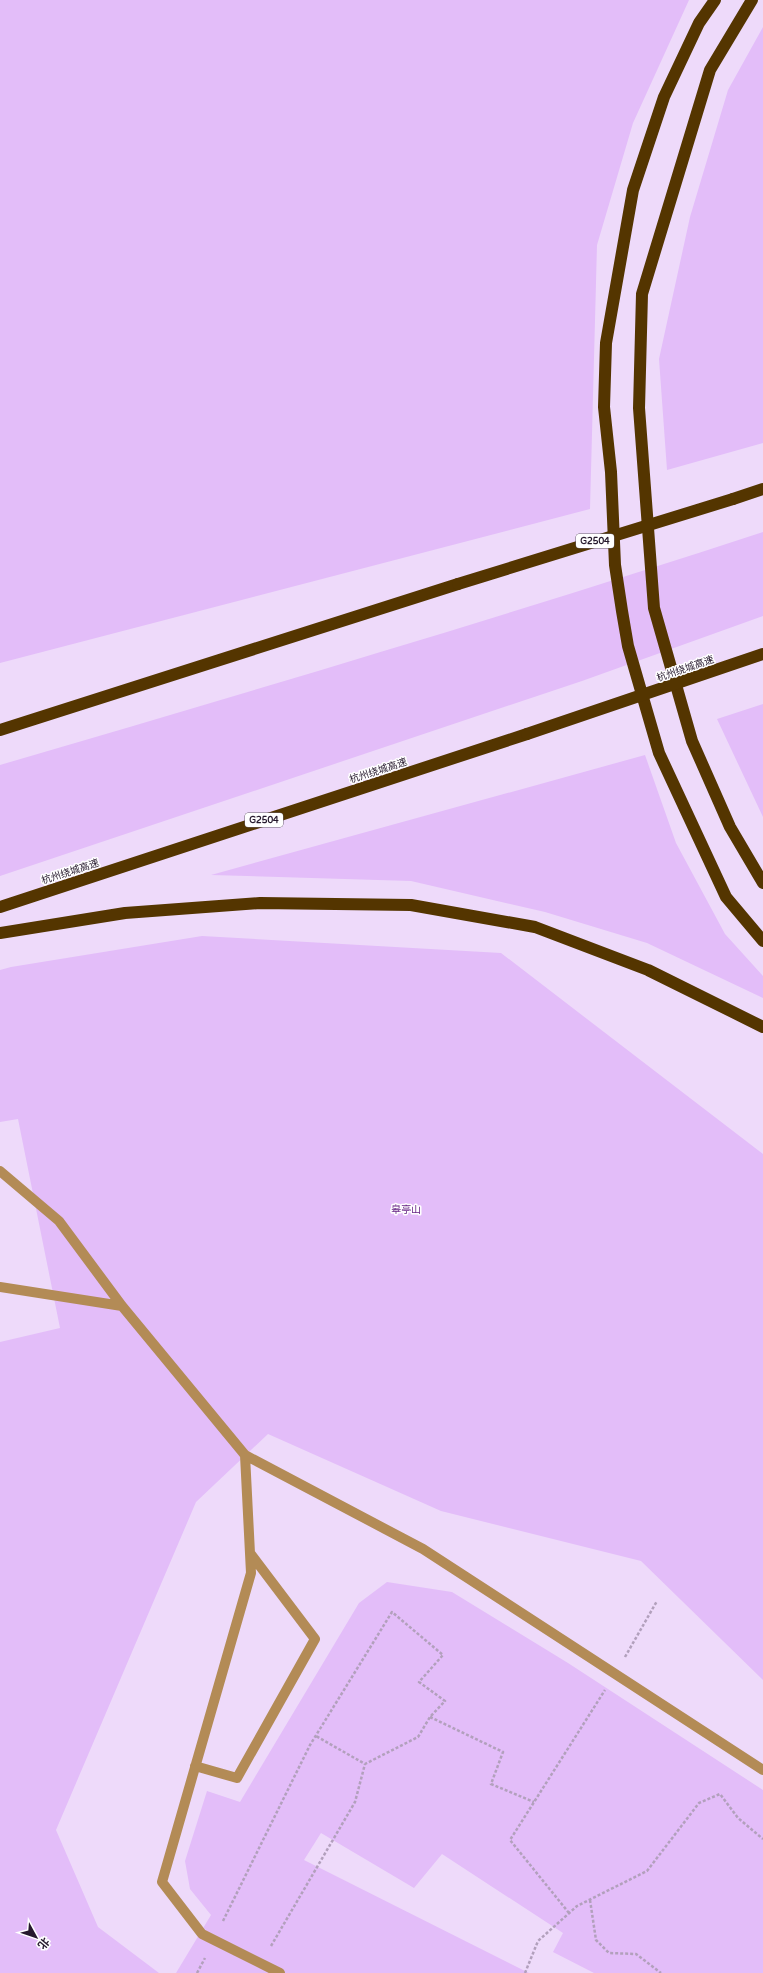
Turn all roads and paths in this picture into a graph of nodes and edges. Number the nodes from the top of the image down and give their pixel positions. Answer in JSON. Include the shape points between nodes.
{"nodes":[{"id":1,"x":716,"y":0,"type":"edge"},
{"id":2,"x":752,"y":0,"type":"edge"},
{"id":3,"x":763,"y":489,"type":"edge"},
{"id":4,"x":763,"y":654,"type":"edge"},
{"id":5,"x":0,"y":730,"type":"edge"},
{"id":6,"x":763,"y":883,"type":"edge"},
{"id":7,"x":0,"y":906,"type":"edge"},
{"id":8,"x":0,"y":933,"type":"edge"},
{"id":9,"x":763,"y":941,"type":"edge"},
{"id":10,"x":763,"y":1027,"type":"edge"},
{"id":11,"x":0,"y":1171,"type":"edge"},
{"id":12,"x":0,"y":1287,"type":"edge"},
{"id":13,"x":122,"y":1306,"type":"junction"},
{"id":14,"x":245,"y":1455,"type":"junction"},
{"id":15,"x":250,"y":1553,"type":"junction"},
{"id":16,"x":657,"y":1601,"type":"dead end"},
{"id":17,"x":615,"y":1674,"type":"junction"},
{"id":18,"x":430,"y":1717,"type":"junction"},
{"id":19,"x":316,"y":1736,"type":"junction"},
{"id":20,"x":365,"y":1764,"type":"junction"},
{"id":21,"x":195,"y":1766,"type":"junction"},
{"id":22,"x":763,"y":1770,"type":"edge"},
{"id":23,"x":534,"y":1802,"type":"junction"},
{"id":24,"x":763,"y":1839,"type":"edge"},
{"id":25,"x":590,"y":1900,"type":"junction"},
{"id":26,"x":570,"y":1913,"type":"junction"},
{"id":27,"x":214,"y":1940,"type":"junction"},
{"id":28,"x":268,"y":1952,"type":"dead end"},
{"id":29,"x":280,"y":1973,"type":"edge"},
{"id":30,"x":525,"y":1973,"type":"edge"},
{"id":31,"x":661,"y":1973,"type":"edge"}],
"edges":[{"from":1,"to":9,"type":"highway","via":[[699,23],[664,97],[633,190],[606,342],[604,406],[611,472],[615,565],[622,611],[628,646],[659,753],[726,898]]},
{"from":2,"to":6,"type":"highway","via":[[710,70],[642,294],[639,408],[654,608],[692,741],[730,827]]},
{"from":3,"to":5,"type":"highway","number":"G2504","bridge":true},
{"from":4,"to":7,"type":"highway","name":"杭州绕城高速","number":"G2504","bridge":true,"via":[[528,734]]},
{"from":8,"to":10,"type":"highway","via":[[125,913],[260,903],[411,905],[535,927],[648,970]]},
{"from":11,"to":13,"type":"lane","via":[[58,1221]]},
{"from":12,"to":13,"type":"lane"},
{"from":13,"to":14,"type":"lane"},
{"from":14,"to":15,"type":"lane"},
{"from":14,"to":17,"type":"lane","via":[[423,1549]]},
{"from":15,"to":21,"type":"lane","via":[[251,1573]]},
{"from":15,"to":21,"type":"lane","via":[[315,1639],[237,1778]]},
{"from":16,"to":17,"type":"path"},
{"from":17,"to":22,"type":"lane"},
{"from":17,"to":23,"type":"path"},
{"from":18,"to":19,"type":"path","via":[[445,1701],[419,1682],[443,1655],[392,1612]]},
{"from":18,"to":20,"type":"path","via":[[418,1737]]},
{"from":18,"to":23,"type":"path","via":[[503,1752],[491,1784]]},
{"from":19,"to":20,"type":"path"},
{"from":19,"to":27,"type":"path"},
{"from":20,"to":28,"type":"path","via":[[355,1802]]},
{"from":21,"to":27,"type":"lane","via":[[162,1882],[202,1934]]},
{"from":23,"to":26,"type":"path","via":[[510,1840]]},
{"from":24,"to":25,"type":"path","via":[[738,1818],[720,1794],[699,1803],[647,1871]]},
{"from":25,"to":26,"type":"path","via":[[577,1906]]},
{"from":25,"to":31,"type":"path","via":[[596,1940],[609,1953],[636,1954]]},
{"from":26,"to":30,"type":"path","via":[[538,1941]]},
{"from":27,"to":29,"type":"lane"}]}
